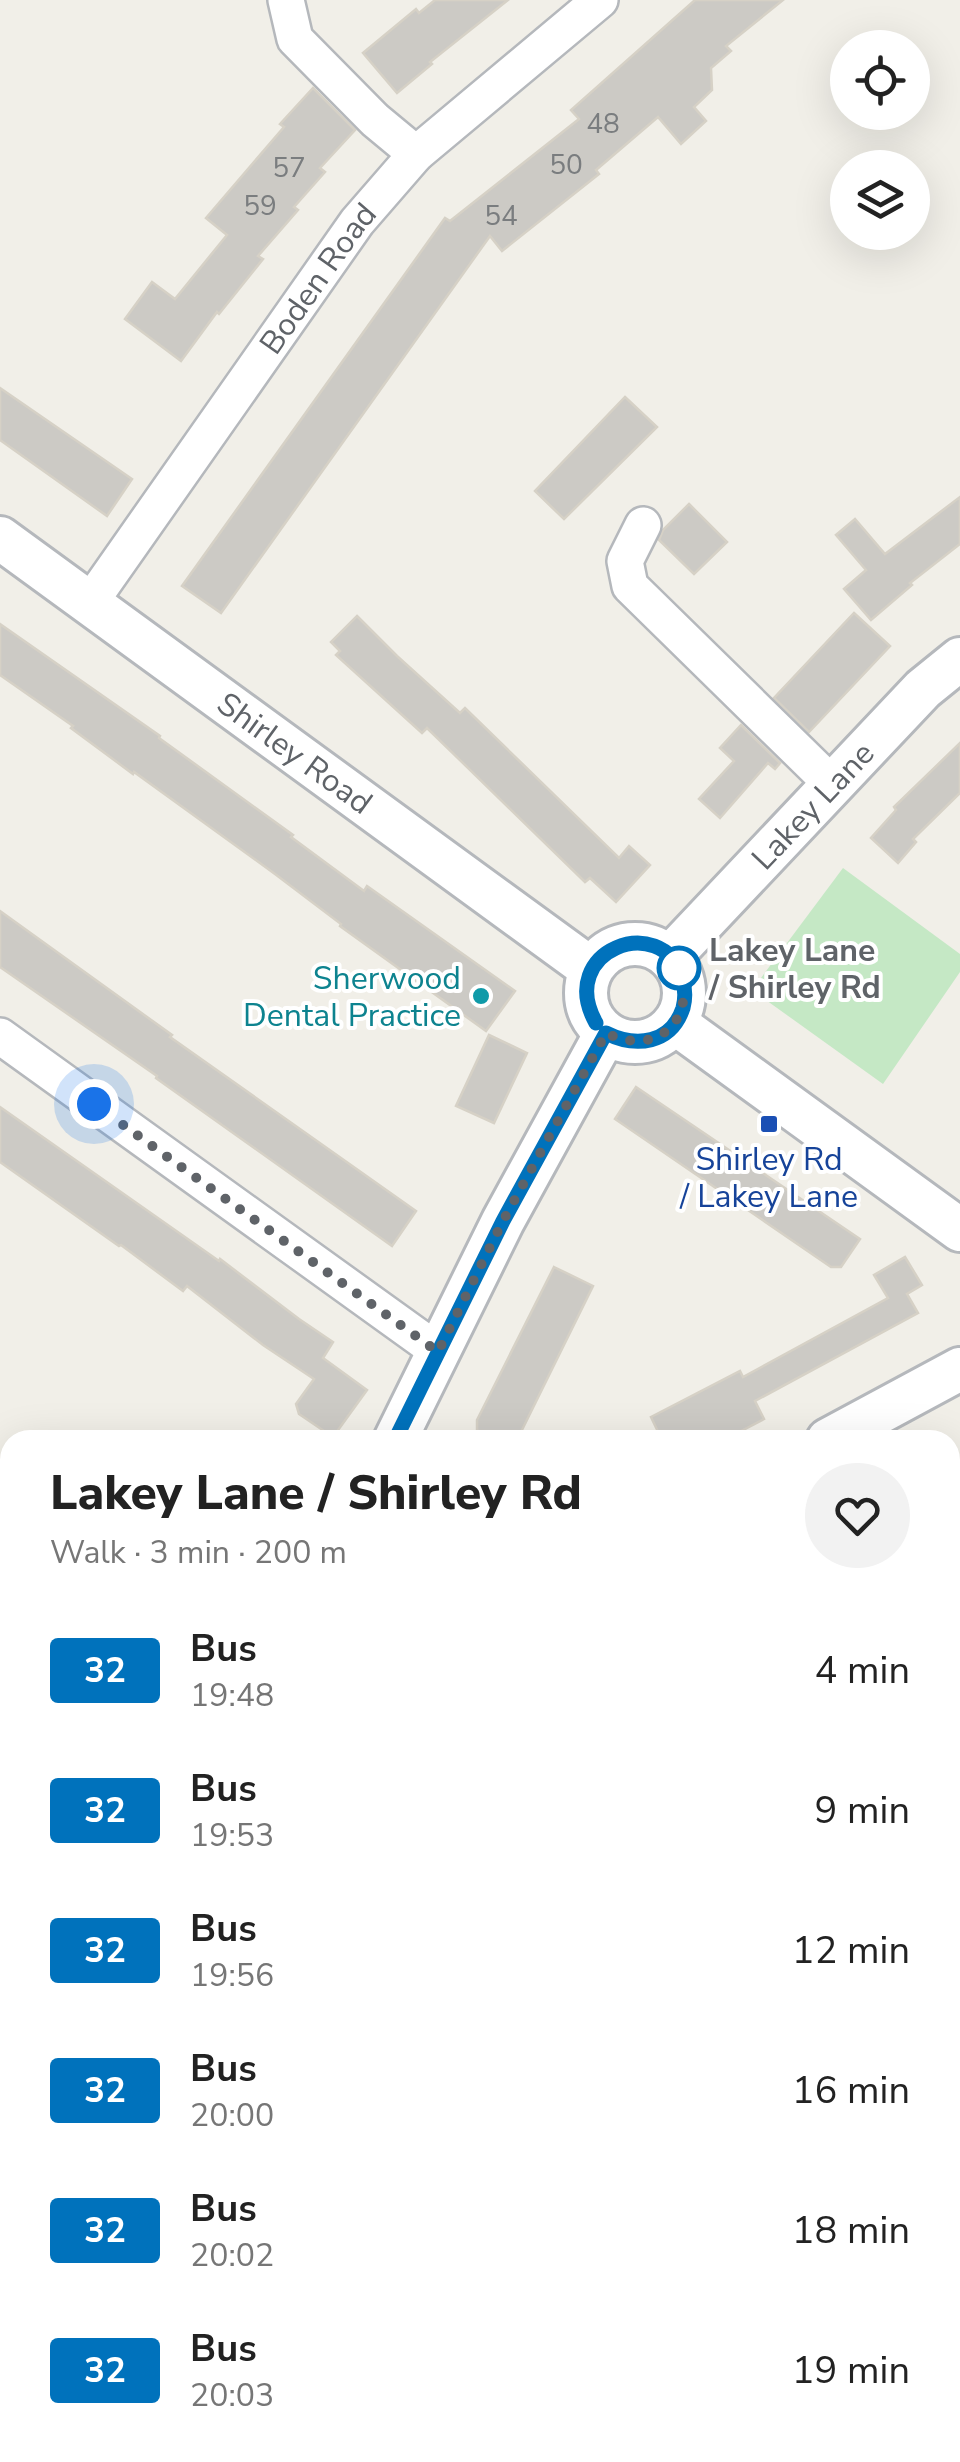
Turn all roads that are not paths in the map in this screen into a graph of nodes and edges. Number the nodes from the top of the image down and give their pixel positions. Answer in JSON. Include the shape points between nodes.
{"nodes":[{"id":1,"x":286,"y":0,"type":"edge"},
{"id":2,"x":600,"y":0,"type":"edge"},
{"id":3,"x":416,"y":154,"type":"junction"},
{"id":4,"x":643,"y":526,"type":"dead end"},
{"id":5,"x":0,"y":538,"type":"edge"},
{"id":6,"x":89,"y":604,"type":"junction"},
{"id":7,"x":960,"y":659,"type":"edge"},
{"id":8,"x":834,"y":786,"type":"junction"},
{"id":9,"x":670,"y":957,"type":"junction"},
{"id":10,"x":591,"y":969,"type":"junction"},
{"id":11,"x":675,"y":1023,"type":"junction"},
{"id":12,"x":606,"y":1033,"type":"junction"},
{"id":13,"x":0,"y":1036,"type":"edge"},
{"id":14,"x":960,"y":1230,"type":"edge"},
{"id":15,"x":438,"y":1352,"type":"junction"},
{"id":16,"x":960,"y":1370,"type":"edge"},
{"id":17,"x":400,"y":1430,"type":"edge"},
{"id":18,"x":847,"y":1430,"type":"edge"}],
"edges":[{"from":1,"to":3,"type":"street","via":[[296,40]]},
{"from":2,"to":3,"type":"street","name":"Boden Road"},
{"from":3,"to":6,"type":"street","name":"Boden Road","via":[[357,222]]},
{"from":4,"to":8,"type":"street","via":[[626,561],[630,586]]},
{"from":5,"to":6,"type":"street","name":"Shirley Road"},
{"from":6,"to":10,"type":"street","name":"Shirley Road"},
{"from":7,"to":8,"type":"street","name":"Lakey Lane"},
{"from":8,"to":9,"type":"street","name":"Lakey Lane"},
{"from":9,"to":10,"type":"street","via":[[658,948],[628,944],[613,948]]},
{"from":9,"to":11,"type":"street","via":[[684,982]]},
{"from":10,"to":12,"type":"street","via":[[589,1011]]},
{"from":11,"to":12,"type":"street","via":[[635,1043]]},
{"from":11,"to":14,"type":"street"},
{"from":12,"to":15,"type":"street"},
{"from":13,"to":15,"type":"street"},
{"from":15,"to":17,"type":"street"},
{"from":16,"to":18,"type":"street"}]}
